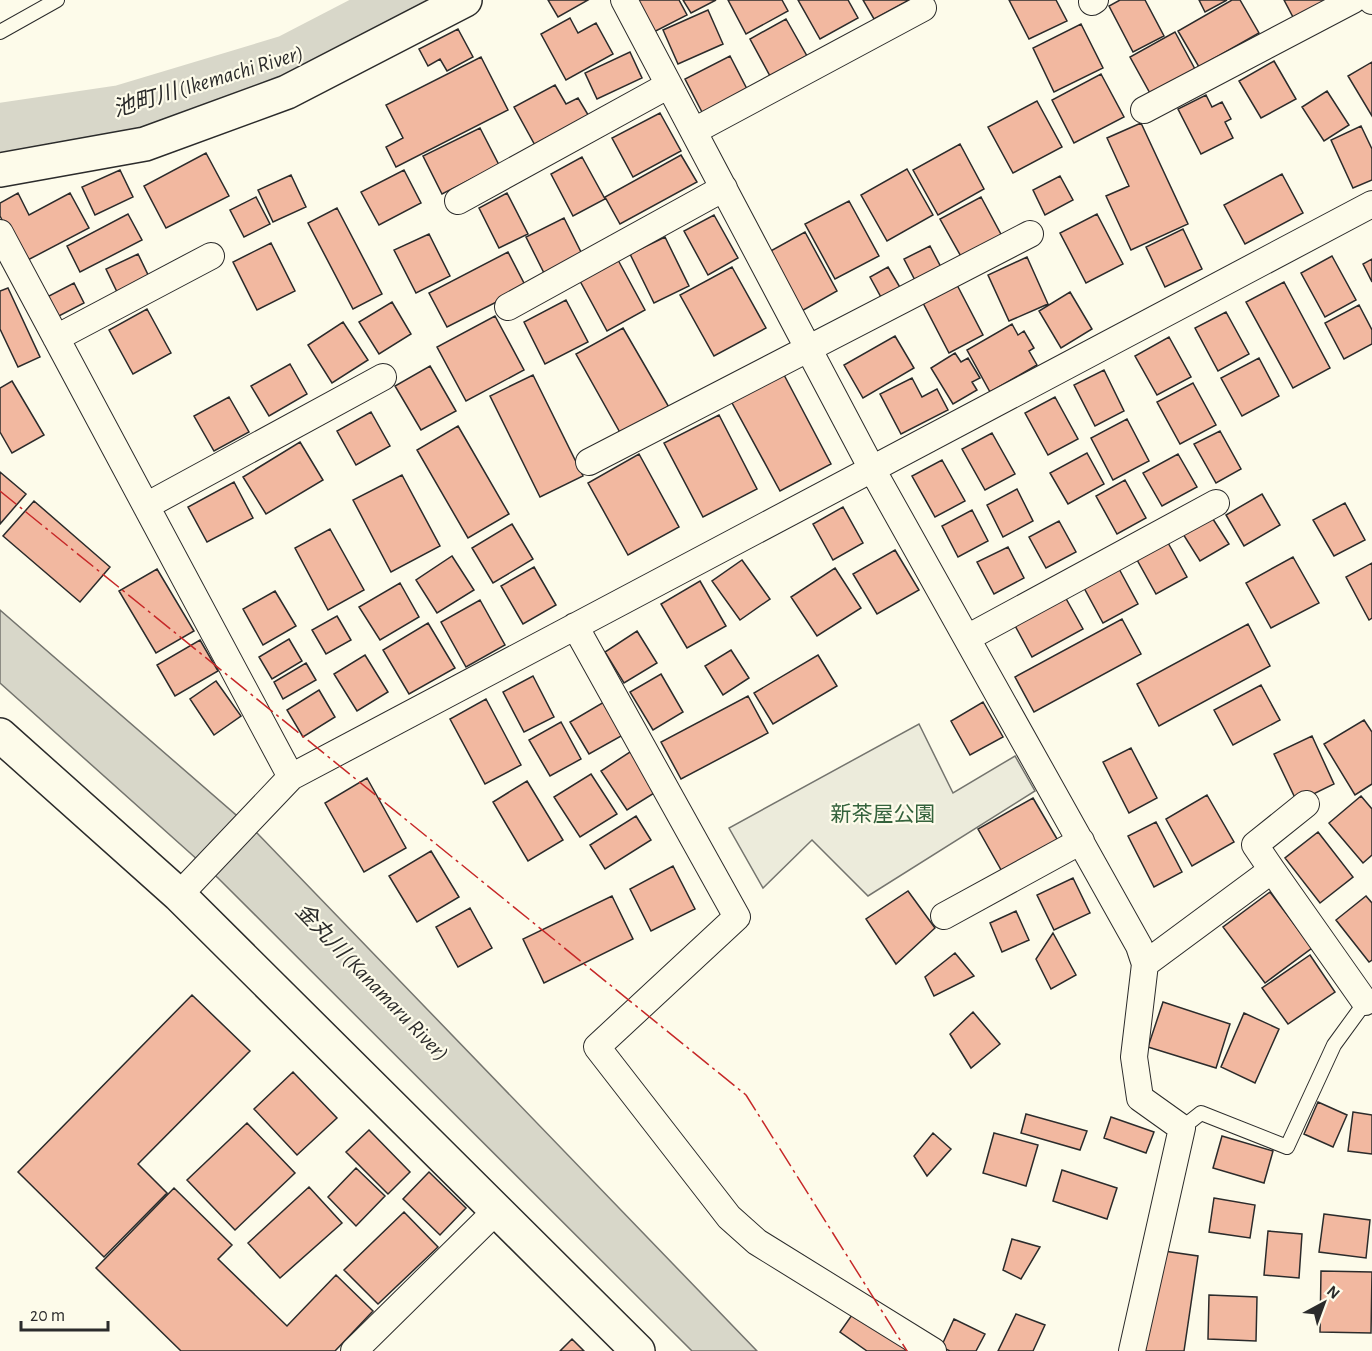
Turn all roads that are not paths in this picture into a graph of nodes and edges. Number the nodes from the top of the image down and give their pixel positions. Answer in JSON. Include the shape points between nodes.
{"nodes":[{"id":1,"x":57,"y":0,"type":"edge"},
{"id":2,"x":465,"y":0,"type":"edge"},
{"id":3,"x":624,"y":0,"type":"edge"},
{"id":4,"x":1353,"y":0,"type":"edge"},
{"id":5,"x":923,"y":8,"type":"dead end"},
{"id":6,"x":0,"y":32,"type":"edge"},
{"id":7,"x":669,"y":85,"type":"junction"},
{"id":8,"x":1144,"y":110,"type":"dead end"},
{"id":9,"x":694,"y":131,"type":"junction"},
{"id":10,"x":0,"y":170,"type":"edge"},
{"id":11,"x":723,"y":188,"type":"junction"},
{"id":12,"x":458,"y":201,"type":"dead end"},
{"id":13,"x":1372,"y":204,"type":"edge"},
{"id":14,"x":0,"y":232,"type":"edge"},
{"id":15,"x":1030,"y":234,"type":"dead end"},
{"id":16,"x":211,"y":256,"type":"dead end"},
{"id":17,"x":508,"y":307,"type":"dead end"},
{"id":18,"x":56,"y":338,"type":"junction"},
{"id":19,"x":808,"y":349,"type":"junction"},
{"id":20,"x":382,"y":377,"type":"dead end"},
{"id":21,"x":589,"y":462,"type":"dead end"},
{"id":22,"x":872,"y":469,"type":"junction"},
{"id":23,"x":1216,"y":503,"type":"dead end"},
{"id":24,"x":146,"y":506,"type":"junction"},
{"id":25,"x":575,"y":626,"type":"junction"},
{"id":26,"x":967,"y":638,"type":"junction"},
{"id":27,"x":0,"y":735,"type":"edge"},
{"id":28,"x":291,"y":777,"type":"junction"},
{"id":29,"x":1306,"y":804,"type":"dead end"},
{"id":30,"x":1081,"y":841,"type":"junction"},
{"id":31,"x":1272,"y":870,"type":"junction"},
{"id":32,"x":179,"y":895,"type":"junction"},
{"id":33,"x":944,"y":916,"type":"dead end"},
{"id":34,"x":1145,"y":964,"type":"junction"},
{"id":35,"x":1369,"y":998,"type":"edge"},
{"id":36,"x":1182,"y":1128,"type":"junction"},
{"id":37,"x":497,"y":1210,"type":"junction"},
{"id":38,"x":354,"y":1351,"type":"edge"},
{"id":39,"x":638,"y":1351,"type":"edge"},
{"id":40,"x":933,"y":1351,"type":"edge"},
{"id":41,"x":1132,"y":1351,"type":"edge"}],
"edges":[{"from":1,"to":6,"type":"lane"},
{"from":2,"to":10,"type":"street","via":[[287,92],[145,144]]},
{"from":3,"to":7,"type":"street"},
{"from":4,"to":8,"type":"street"},
{"from":5,"to":9,"type":"street"},
{"from":7,"to":9,"type":"street"},
{"from":7,"to":12,"type":"street"},
{"from":9,"to":11,"type":"street"},
{"from":11,"to":17,"type":"street"},
{"from":11,"to":19,"type":"street"},
{"from":13,"to":22,"type":"street"},
{"from":14,"to":18,"type":"street"},
{"from":15,"to":19,"type":"street"},
{"from":16,"to":18,"type":"street"},
{"from":18,"to":24,"type":"street"},
{"from":19,"to":21,"type":"street"},
{"from":19,"to":22,"type":"street"},
{"from":20,"to":24,"type":"street"},
{"from":22,"to":25,"type":"street"},
{"from":22,"to":26,"type":"street"},
{"from":23,"to":26,"type":"street"},
{"from":24,"to":28,"type":"street"},
{"from":25,"to":28,"type":"street"},
{"from":25,"to":40,"type":"street","via":[[737,917],[597,1047],[729,1217],[756,1242]]},
{"from":26,"to":30,"type":"street"},
{"from":27,"to":32,"type":"street"},
{"from":28,"to":32,"type":"street"},
{"from":29,"to":31,"type":"street","via":[[1255,845]]},
{"from":30,"to":33,"type":"street"},
{"from":30,"to":34,"type":"street"},
{"from":31,"to":34,"type":"street"},
{"from":31,"to":35,"type":"street"},
{"from":32,"to":37,"type":"street"},
{"from":34,"to":36,"type":"street","via":[[1134,1057],[1140,1098]]},
{"from":35,"to":36,"type":"lane","via":[[1334,1045],[1287,1147],[1201,1113]]},
{"from":36,"to":41,"type":"street"},
{"from":37,"to":38,"type":"street"},
{"from":37,"to":39,"type":"street"}]}
